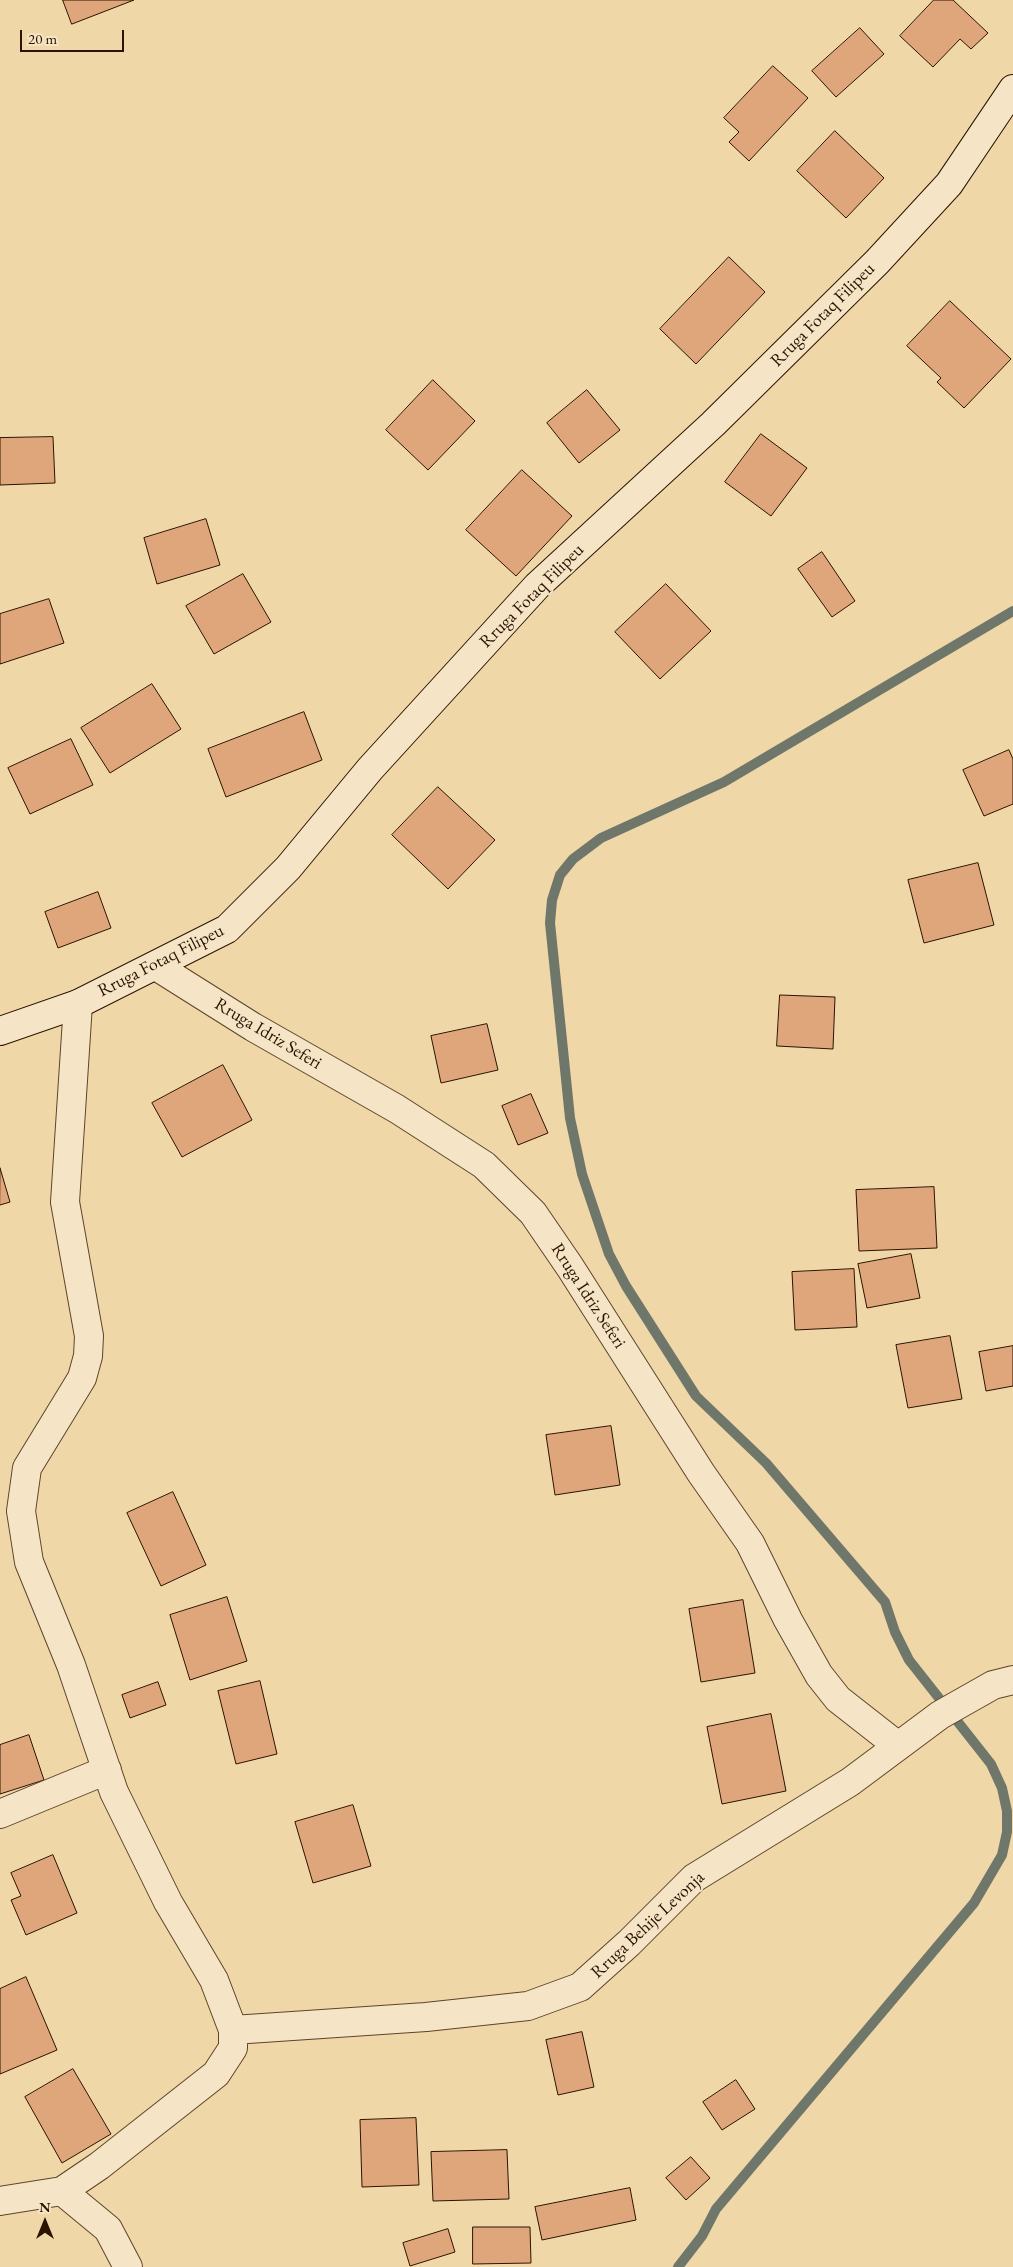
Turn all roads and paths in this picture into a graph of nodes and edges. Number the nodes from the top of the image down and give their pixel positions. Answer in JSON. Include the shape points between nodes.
{"nodes":[{"id":1,"x":1013,"y":89,"type":"edge"},
{"id":2,"x":156,"y":966,"type":"junction"},
{"id":3,"x":78,"y":1004,"type":"junction"},
{"id":4,"x":0,"y":1031,"type":"edge"},
{"id":5,"x":1003,"y":1682,"type":"edge"},
{"id":6,"x":898,"y":1746,"type":"junction"},
{"id":7,"x":107,"y":1770,"type":"junction"},
{"id":8,"x":0,"y":1814,"type":"edge"},
{"id":9,"x":233,"y":2030,"type":"junction"},
{"id":10,"x":62,"y":2191,"type":"junction"},
{"id":11,"x":0,"y":2201,"type":"edge"},
{"id":12,"x":128,"y":2267,"type":"edge"}],
"edges":[{"from":1,"to":2,"type":"street","name":"Rruga Fotaq Filipeu","via":[[949,184],[877,262],[713,424],[537,586],[370,769],[288,868],[227,928]]},
{"from":2,"to":3,"type":"street","name":"Rruga Fotaq Filipeu"},
{"from":2,"to":6,"type":"street","name":"Rruga Idriz Seferi","via":[[397,1109],[484,1165],[533,1213],[750,1543],[818,1675],[838,1699]]},
{"from":3,"to":4,"type":"street","name":"Rruga Fotaq Filipeu"},
{"from":3,"to":7,"type":"street","via":[[65,1202],[89,1336],[88,1356],[82,1378],[27,1468],[21,1511],[29,1562],[71,1665]]},
{"from":5,"to":6,"type":"street","name":"Rruga Behije Levonja","via":[[940,1715]]},
{"from":6,"to":9,"type":"street","name":"Rruga Behije Levonja","via":[[844,1786],[694,1878],[580,1987],[528,2006],[426,2017]]},
{"from":7,"to":8,"type":"street"},
{"from":7,"to":9,"type":"street","via":[[114,1792],[168,1902],[214,1980]]},
{"from":9,"to":10,"type":"street","via":[[233,2048],[216,2074]]},
{"from":10,"to":11,"type":"street"},
{"from":10,"to":12,"type":"street","via":[[108,2229]]}]}
